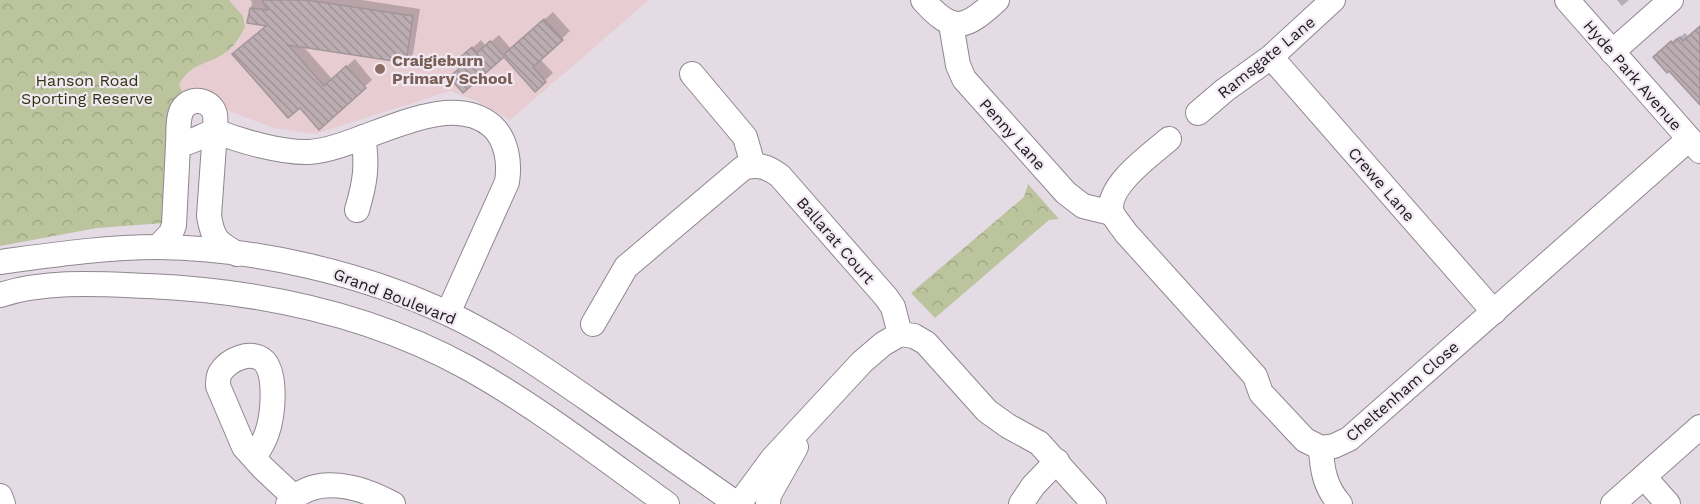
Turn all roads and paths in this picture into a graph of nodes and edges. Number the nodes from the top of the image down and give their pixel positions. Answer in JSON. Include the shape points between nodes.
{"nodes":[{"id":1,"x":922,"y":0,"type":"edge"},
{"id":2,"x":997,"y":0,"type":"edge"},
{"id":3,"x":1333,"y":0,"type":"edge"},
{"id":4,"x":1567,"y":0,"type":"edge"},
{"id":5,"x":1671,"y":0,"type":"edge"},
{"id":6,"x":951,"y":24,"type":"junction"},
{"id":7,"x":1612,"y":52,"type":"junction"},
{"id":8,"x":1270,"y":57,"type":"junction"},
{"id":9,"x":692,"y":74,"type":"dead end"},
{"id":10,"x":1198,"y":113,"type":"dead end"},
{"id":11,"x":215,"y":130,"type":"junction"},
{"id":12,"x":363,"y":137,"type":"junction"},
{"id":13,"x":1169,"y":139,"type":"dead end"},
{"id":14,"x":178,"y":145,"type":"junction"},
{"id":15,"x":1695,"y":145,"type":"edge"},
{"id":16,"x":753,"y":165,"type":"junction"},
{"id":17,"x":357,"y":210,"type":"dead end"},
{"id":18,"x":1112,"y":213,"type":"junction"},
{"id":19,"x":158,"y":247,"type":"junction"},
{"id":20,"x":237,"y":254,"type":"junction"},
{"id":21,"x":0,"y":262,"type":"edge"},
{"id":22,"x":0,"y":295,"type":"edge"},
{"id":23,"x":1494,"y":312,"type":"junction"},
{"id":24,"x":448,"y":313,"type":"junction"},
{"id":25,"x":593,"y":324,"type":"dead end"},
{"id":26,"x":900,"y":334,"type":"junction"},
{"id":27,"x":811,"y":418,"type":"junction"},
{"id":28,"x":1700,"y":428,"type":"edge"},
{"id":29,"x":1321,"y":448,"type":"junction"},
{"id":30,"x":254,"y":457,"type":"dead end"},
{"id":31,"x":1057,"y":461,"type":"junction"},
{"id":32,"x":1644,"y":477,"type":"junction"},
{"id":33,"x":0,"y":496,"type":"edge"},
{"id":34,"x":291,"y":500,"type":"edge"},
{"id":35,"x":3,"y":504,"type":"edge"},
{"id":36,"x":393,"y":504,"type":"edge"},
{"id":37,"x":667,"y":504,"type":"edge"},
{"id":38,"x":738,"y":504,"type":"edge"},
{"id":39,"x":768,"y":504,"type":"edge"},
{"id":40,"x":1021,"y":504,"type":"edge"},
{"id":41,"x":1094,"y":504,"type":"edge"},
{"id":42,"x":1340,"y":504,"type":"edge"},
{"id":43,"x":1613,"y":504,"type":"edge"},
{"id":44,"x":1668,"y":504,"type":"edge"}],
"edges":[{"from":1,"to":6,"type":"street","via":[[935,15]]},
{"from":2,"to":6,"type":"street","via":[[974,20]]},
{"from":3,"to":8,"type":"street","name":"Ramsgate Lane"},
{"from":4,"to":7,"type":"street","name":"Hyde Park Avenue"},
{"from":5,"to":7,"type":"street"},
{"from":6,"to":18,"type":"street","name":"Penny Lane","via":[[964,79],[1066,193],[1083,206]]},
{"from":7,"to":15,"type":"street","name":"Hyde Park Avenue"},
{"from":8,"to":10,"type":"street","name":"Ramsgate Lane"},
{"from":8,"to":23,"type":"street","name":"Crewe Lane"},
{"from":9,"to":16,"type":"street","via":[[745,137]]},
{"from":11,"to":12,"type":"street","via":[[247,142],[298,152],[327,149]]},
{"from":11,"to":14,"type":"street"},
{"from":11,"to":14,"type":"street","via":[[213,109],[197,100],[188,103],[180,116]]},
{"from":11,"to":20,"type":"street","via":[[209,216],[212,233],[219,243]]},
{"from":12,"to":17,"type":"street","via":[[366,174]]},
{"from":12,"to":24,"type":"street","via":[[394,124],[458,112],[481,119],[497,131],[506,150],[507,182]]},
{"from":13,"to":18,"type":"street","via":[[1123,181],[1112,200]]},
{"from":14,"to":19,"type":"street","via":[[174,225]]},
{"from":15,"to":23,"type":"street","name":"Cheltenham Close"},
{"from":16,"to":25,"type":"street","via":[[743,168],[626,267]]},
{"from":16,"to":26,"type":"street","name":"Ballarat Court","via":[[771,169],[780,176],[886,297],[893,307]]},
{"from":18,"to":29,"type":"street","via":[[1255,376],[1261,393],[1305,440]]},
{"from":19,"to":20,"type":"street","name":"Grand Boulevard"},
{"from":19,"to":21,"type":"street","name":"Grand Boulevard","via":[[102,249]]},
{"from":20,"to":24,"type":"street","name":"Grand Boulevard","via":[[327,270]]},
{"from":22,"to":37,"type":"street","via":[[45,285],[180,288],[232,293],[328,312],[375,327],[467,368],[525,403]]},
{"from":23,"to":29,"type":"street","name":"Cheltenham Close","via":[[1349,440]]},
{"from":24,"to":38,"type":"street","name":"Grand Boulevard","via":[[542,367]]},
{"from":26,"to":27,"type":"street","via":[[862,362]]},
{"from":26,"to":31,"type":"street","via":[[926,343],[987,411],[1039,443]]},
{"from":27,"to":38,"type":"street","via":[[773,458]]},
{"from":27,"to":39,"type":"street","via":[[769,495]]},
{"from":28,"to":32,"type":"street"},
{"from":29,"to":42,"type":"street","via":[[1328,490]]},
{"from":30,"to":34,"type":"street"},
{"from":31,"to":40,"type":"street"},
{"from":31,"to":41,"type":"street"},
{"from":32,"to":43,"type":"street"},
{"from":32,"to":44,"type":"street"},
{"from":33,"to":35,"type":"street"},
{"from":34,"to":36,"type":"street","via":[[312,487],[328,485],[374,493]]}]}
